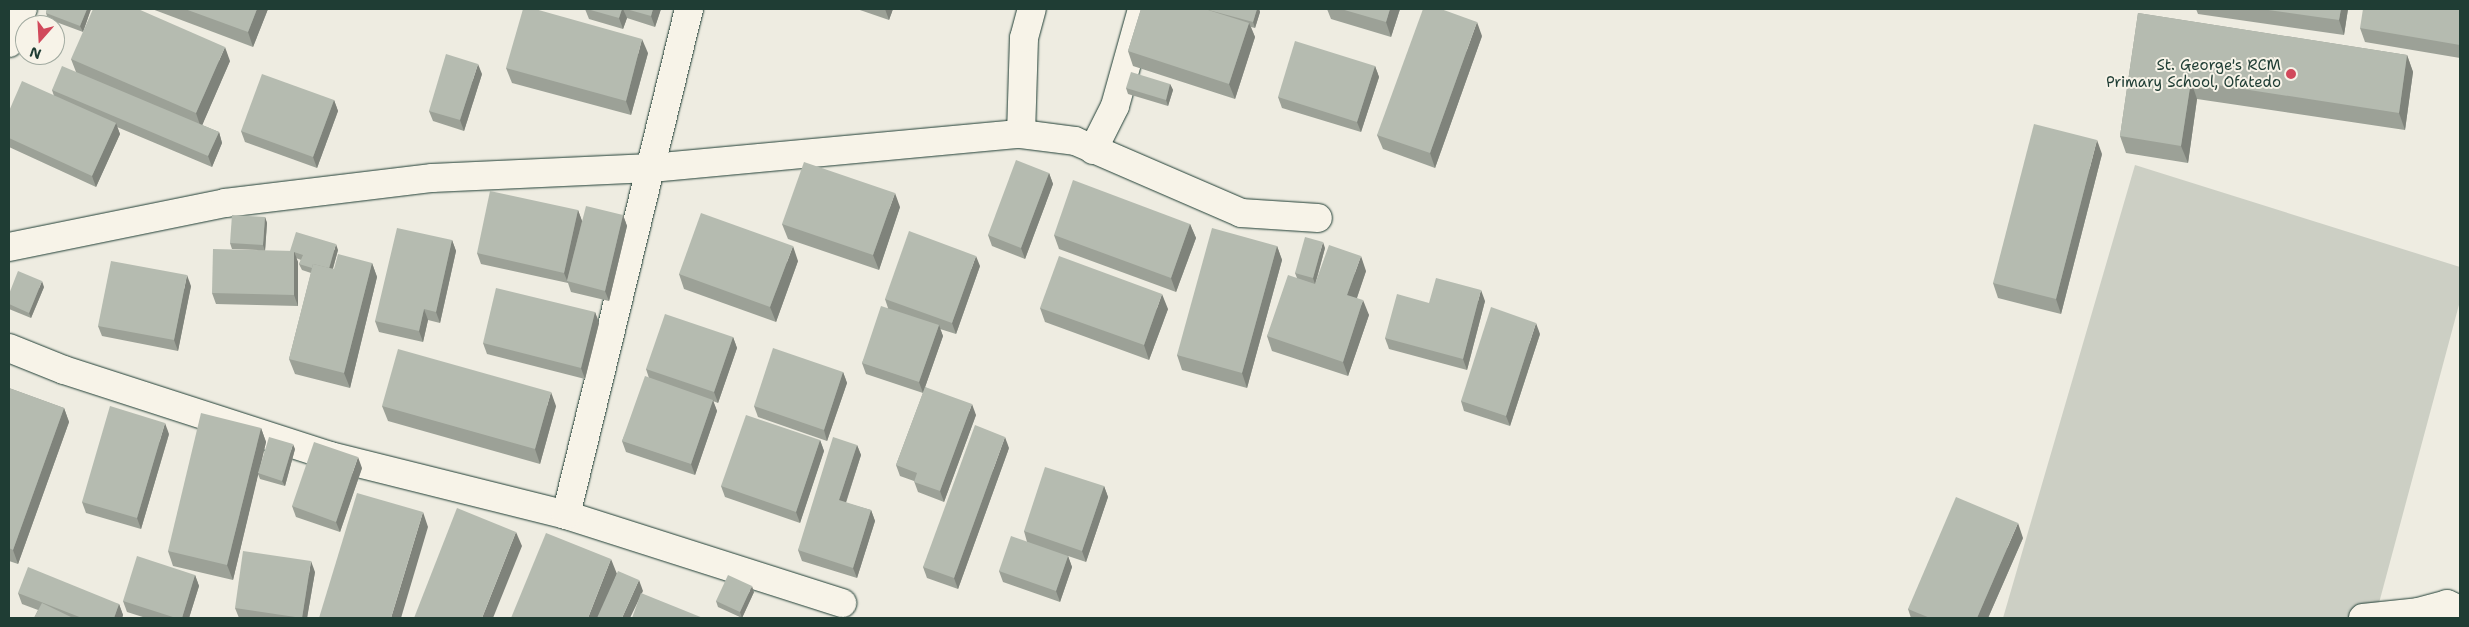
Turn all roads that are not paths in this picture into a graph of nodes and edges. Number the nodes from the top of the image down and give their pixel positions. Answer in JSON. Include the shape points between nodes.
{"nodes":[{"id":1,"x":23,"y":9,"type":"edge"},
{"id":2,"x":689,"y":9,"type":"edge"},
{"id":3,"x":1032,"y":9,"type":"edge"},
{"id":4,"x":1142,"y":9,"type":"edge"},
{"id":5,"x":9,"y":43,"type":"edge"},
{"id":6,"x":1021,"y":134,"type":"junction"},
{"id":7,"x":1093,"y":150,"type":"junction"},
{"id":8,"x":651,"y":168,"type":"junction"},
{"id":9,"x":1318,"y":218,"type":"dead end"},
{"id":10,"x":9,"y":247,"type":"edge"},
{"id":11,"x":9,"y":348,"type":"edge"},
{"id":12,"x":566,"y":515,"type":"junction"},
{"id":13,"x":842,"y":603,"type":"dead end"},
{"id":14,"x":2460,"y":610,"type":"edge"},
{"id":15,"x":2362,"y":618,"type":"edge"}],
"edges":[{"from":1,"to":5,"type":"street"},
{"from":2,"to":8,"type":"street"},
{"from":3,"to":6,"type":"street","via":[[1024,38]]},
{"from":4,"to":7,"type":"street","via":[[1114,106]]},
{"from":6,"to":7,"type":"street","via":[[1075,142]]},
{"from":6,"to":8,"type":"street"},
{"from":7,"to":9,"type":"street","via":[[1241,213]]},
{"from":8,"to":10,"type":"street","via":[[432,178],[353,187],[225,203]]},
{"from":8,"to":12,"type":"street"},
{"from":11,"to":12,"type":"street","via":[[64,370],[330,456]]},
{"from":12,"to":13,"type":"street"},
{"from":14,"to":15,"type":"street","via":[[2447,604],[2418,612]]}]}
